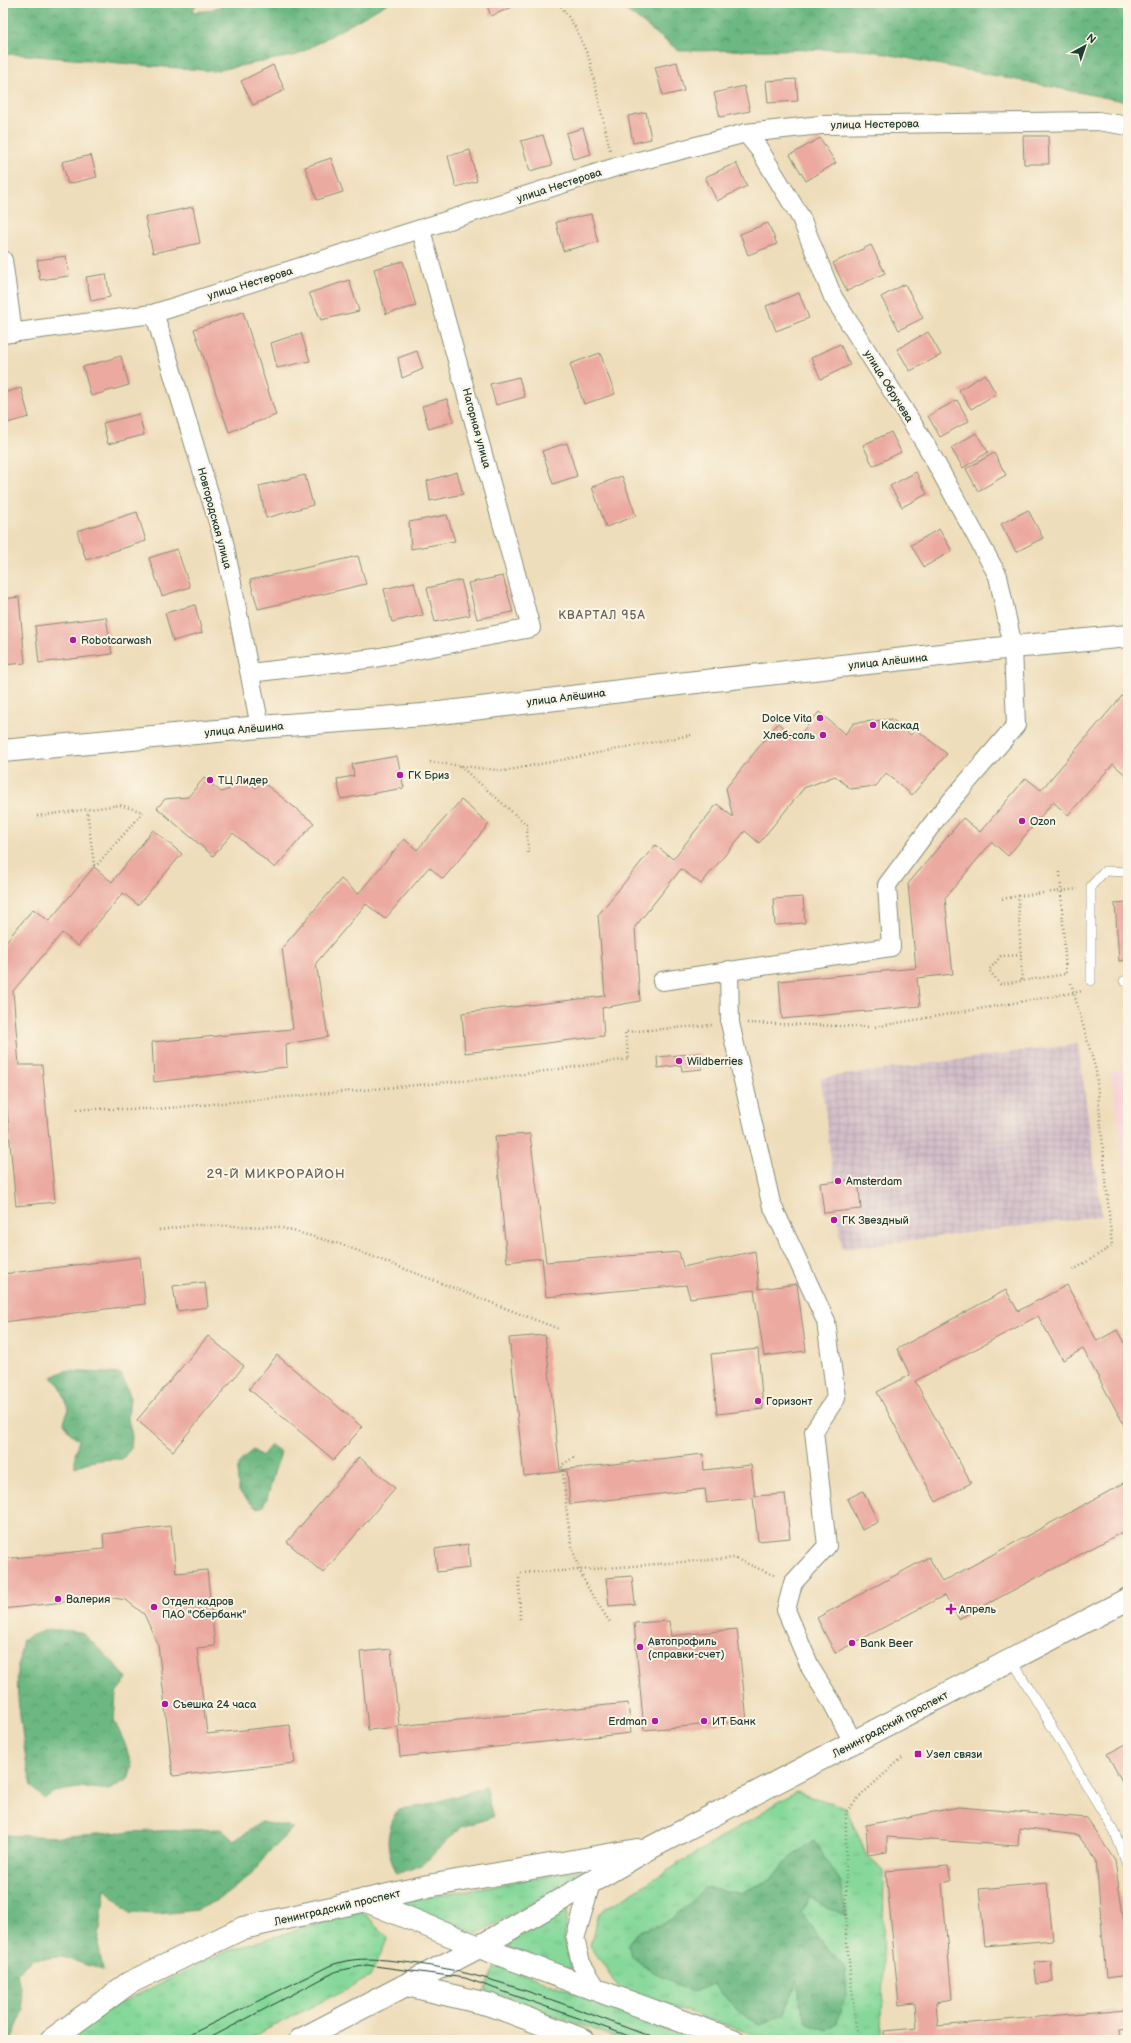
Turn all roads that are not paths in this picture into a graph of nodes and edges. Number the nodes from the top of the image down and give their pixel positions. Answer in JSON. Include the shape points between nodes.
{"nodes":[{"id":1,"x":1128,"y":126,"type":"edge"},
{"id":2,"x":746,"y":133,"type":"junction"},
{"id":3,"x":422,"y":230,"type":"junction"},
{"id":4,"x":3,"y":260,"type":"edge"},
{"id":5,"x":152,"y":314,"type":"junction"},
{"id":6,"x":8,"y":334,"type":"edge"},
{"id":7,"x":1128,"y":636,"type":"edge"},
{"id":8,"x":1013,"y":647,"type":"junction"},
{"id":9,"x":250,"y":673,"type":"junction"},
{"id":10,"x":260,"y":727,"type":"junction"},
{"id":11,"x":3,"y":751,"type":"edge"},
{"id":12,"x":1128,"y":872,"type":"edge"},
{"id":13,"x":729,"y":970,"type":"junction"},
{"id":14,"x":662,"y":981,"type":"dead end"},
{"id":15,"x":1090,"y":986,"type":"road end"},
{"id":16,"x":1128,"y":1599,"type":"edge"},
{"id":17,"x":1012,"y":1660,"type":"junction"},
{"id":18,"x":854,"y":1744,"type":"junction"},
{"id":19,"x":652,"y":1847,"type":"junction"},
{"id":20,"x":1128,"y":1867,"type":"edge"},
{"id":21,"x":590,"y":1882,"type":"junction"},
{"id":22,"x":364,"y":1900,"type":"junction"},
{"id":23,"x":479,"y":1947,"type":"junction"},
{"id":24,"x":407,"y":1985,"type":"junction"},
{"id":25,"x":600,"y":1992,"type":"junction"},
{"id":26,"x":51,"y":2040,"type":"edge"},
{"id":27,"x":300,"y":2040,"type":"edge"},
{"id":28,"x":584,"y":2040,"type":"edge"},
{"id":29,"x":733,"y":2040,"type":"edge"}],
"edges":[{"from":1,"to":2,"type":"street","name":"улица Нестерова","via":[[1098,121],[829,125]]},
{"from":2,"to":3,"type":"street","name":"улица Нестерова","via":[[616,167]]},
{"from":2,"to":8,"type":"street","name":"улица Обручева","via":[[759,149],[801,218],[833,296],[926,445],[998,576]]},
{"from":3,"to":5,"type":"street","name":"улица Нестерова"},
{"from":3,"to":9,"type":"street","name":"Нагорная улица","via":[[531,628],[376,658]]},
{"from":4,"to":6,"type":"street"},
{"from":5,"to":6,"type":"street","name":"улица Нестерова"},
{"from":5,"to":9,"type":"street","name":"Новгородская улица","via":[[157,322],[224,542]]},
{"from":7,"to":8,"type":"main road","name":"улица Алёшина"},
{"from":8,"to":10,"type":"main road","name":"улица Алёшина","via":[[423,715]]},
{"from":8,"to":13,"type":"street","name":"улица Обручева","via":[[1016,725],[939,815],[887,885],[891,947]]},
{"from":9,"to":10,"type":"street","name":"Новгородская улица"},
{"from":10,"to":11,"type":"main road","name":"улица Алёшина"},
{"from":12,"to":15,"type":"lane","via":[[1105,871],[1091,886]]},
{"from":13,"to":14,"type":"street"},
{"from":13,"to":18,"type":"street","via":[[730,1023],[771,1203],[826,1321],[836,1398],[814,1431],[827,1546],[793,1583],[786,1610],[811,1669]]},
{"from":16,"to":17,"type":"main road","name":"Ленинградский проспект"},
{"from":17,"to":18,"type":"main road","name":"Ленинградский проспект"},
{"from":17,"to":20,"type":"lane","via":[[1115,1833]]},
{"from":18,"to":19,"type":"main road","name":"Ленинградский проспект"},
{"from":19,"to":21,"type":"main road","name":"Ленинградский проспект"},
{"from":19,"to":22,"type":"main road","name":"Ленинградский проспект","via":[[428,1886]]},
{"from":21,"to":23,"type":"main road","name":"Ленинградский проспект"},
{"from":21,"to":25,"type":"street","via":[[575,1940],[581,1963]]},
{"from":22,"to":23,"type":"main road"},
{"from":22,"to":26,"type":"main road","name":"Ленинградский проспект","via":[[243,1928],[129,1982]]},
{"from":23,"to":24,"type":"main road","name":"Ленинградский проспект"},
{"from":23,"to":25,"type":"main road"},
{"from":24,"to":27,"type":"main road","name":"Ленинградский проспект"},
{"from":24,"to":28,"type":"main road","via":[[491,2005]]},
{"from":25,"to":29,"type":"main road"}]}
